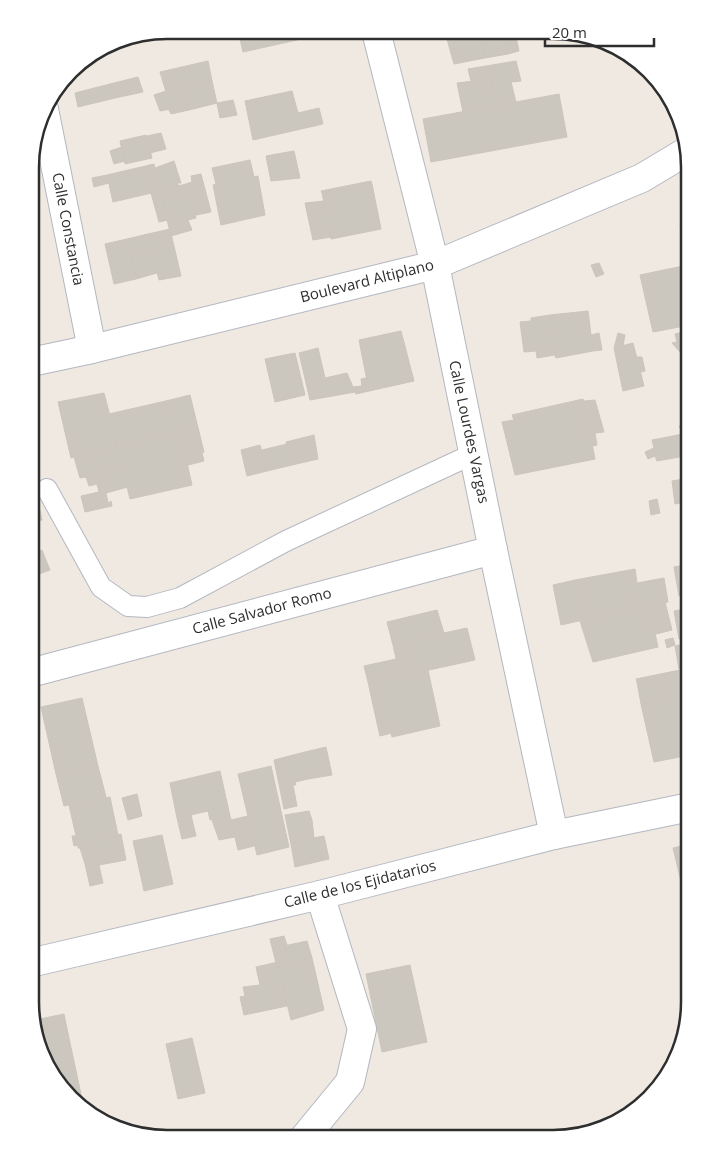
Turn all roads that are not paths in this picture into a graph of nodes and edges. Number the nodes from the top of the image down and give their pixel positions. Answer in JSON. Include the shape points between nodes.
{"nodes":[{"id":1,"x":378,"y":39,"type":"edge"},
{"id":2,"x":47,"y":124,"type":"edge"},
{"id":3,"x":680,"y":155,"type":"edge"},
{"id":4,"x":435,"y":265,"type":"junction"},
{"id":5,"x":92,"y":350,"type":"junction"},
{"id":6,"x":39,"y":360,"type":"edge"},
{"id":7,"x":473,"y":454,"type":"junction"},
{"id":8,"x":47,"y":490,"type":"dead end"},
{"id":9,"x":493,"y":550,"type":"junction"},
{"id":10,"x":39,"y":671,"type":"edge"},
{"id":11,"x":681,"y":809,"type":"edge"},
{"id":12,"x":554,"y":836,"type":"junction"},
{"id":13,"x":320,"y":895,"type":"junction"},
{"id":14,"x":39,"y":961,"type":"edge"},
{"id":15,"x":311,"y":1130,"type":"edge"}],
"edges":[{"from":1,"to":4,"type":"street","name":"Calle Lourdes Vargas"},
{"from":2,"to":5,"type":"street","name":"Calle Constancia"},
{"from":3,"to":4,"type":"street","name":"Boulevard Altiplano","via":[[642,178]]},
{"from":4,"to":5,"type":"street","name":"Boulevard Altiplano"},
{"from":4,"to":7,"type":"street","name":"Calle Lourdes Vargas"},
{"from":5,"to":6,"type":"street","name":"Boulevard Altiplano"},
{"from":7,"to":8,"type":"lane","via":[[286,541],[180,598],[147,608],[128,606],[101,587]]},
{"from":7,"to":9,"type":"street","name":"Calle Lourdes Vargas"},
{"from":9,"to":10,"type":"street","name":"Calle Salvador Romo"},
{"from":9,"to":12,"type":"street","name":"Calle Lourdes Vargas"},
{"from":11,"to":12,"type":"street","name":"Calle de los Ejidatarios"},
{"from":12,"to":13,"type":"street","name":"Calle de los Ejidatarios"},
{"from":13,"to":14,"type":"street","name":"Calle de los Ejidatarios"},
{"from":13,"to":15,"type":"street","via":[[362,1029],[350,1082]]}]}
